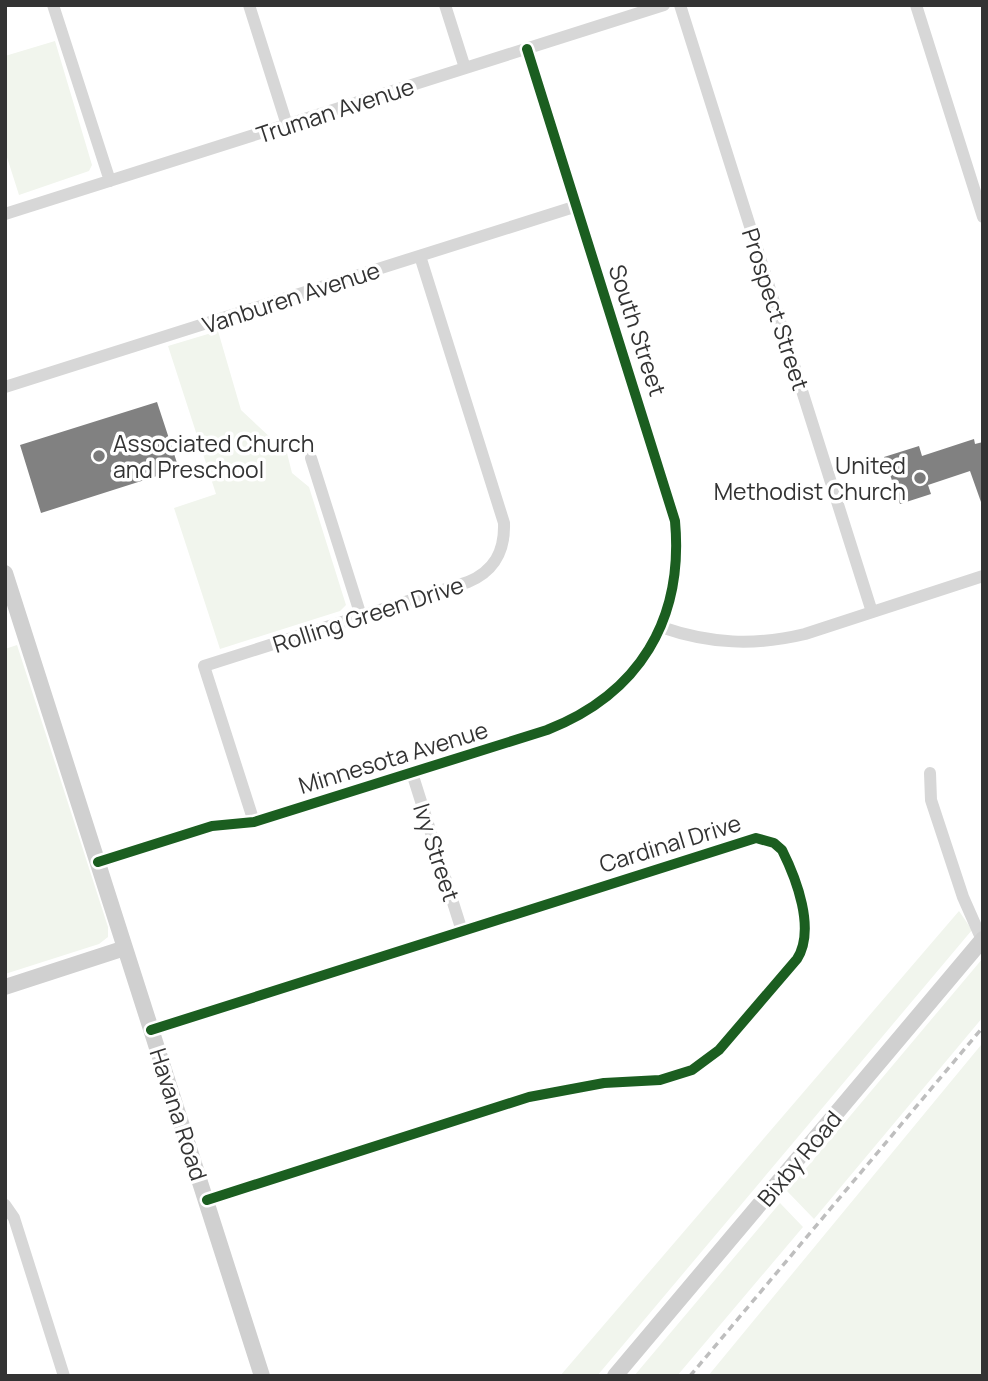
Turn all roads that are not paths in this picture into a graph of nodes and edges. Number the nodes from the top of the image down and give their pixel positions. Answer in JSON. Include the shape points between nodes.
{"nodes":[{"id":1,"x":53,"y":5,"type":"edge"},
{"id":2,"x":249,"y":5,"type":"edge"},
{"id":3,"x":445,"y":5,"type":"edge"},
{"id":4,"x":664,"y":5,"type":"edge"},
{"id":5,"x":680,"y":5,"type":"edge"},
{"id":6,"x":916,"y":5,"type":"edge"},
{"id":7,"x":527,"y":49,"type":"junction"},
{"id":8,"x":465,"y":68,"type":"junction"},
{"id":9,"x":287,"y":125,"type":"junction"},
{"id":10,"x":110,"y":181,"type":"junction"},
{"id":11,"x":577,"y":206,"type":"junction"},
{"id":12,"x":5,"y":214,"type":"edge"},
{"id":13,"x":983,"y":217,"type":"edge"},
{"id":14,"x":420,"y":256,"type":"junction"},
{"id":15,"x":5,"y":387,"type":"edge"},
{"id":16,"x":311,"y":458,"type":"dead end"},
{"id":17,"x":5,"y":573,"type":"edge"},
{"id":18,"x":983,"y":576,"type":"edge"},
{"id":19,"x":872,"y":612,"type":"junction"},
{"id":20,"x":361,"y":616,"type":"junction"},
{"id":21,"x":661,"y":627,"type":"junction"},
{"id":22,"x":412,"y":773,"type":"junction"},
{"id":23,"x":930,"y":773,"type":"dead end"},
{"id":24,"x":254,"y":822,"type":"junction"},
{"id":25,"x":98,"y":862,"type":"junction"},
{"id":26,"x":462,"y":931,"type":"junction"},
{"id":27,"x":982,"y":939,"type":"edge"},
{"id":28,"x":125,"y":948,"type":"junction"},
{"id":29,"x":5,"y":987,"type":"edge"},
{"id":30,"x":152,"y":1030,"type":"junction"},
{"id":31,"x":206,"y":1199,"type":"junction"},
{"id":32,"x":5,"y":1205,"type":"edge"},
{"id":33,"x":64,"y":1376,"type":"edge"},
{"id":34,"x":262,"y":1376,"type":"edge"},
{"id":35,"x":615,"y":1376,"type":"edge"}],
"edges":[{"from":1,"to":10,"type":"street"},
{"from":2,"to":9,"type":"street"},
{"from":3,"to":8,"type":"street"},
{"from":4,"to":7,"type":"street","name":"Truman Avenue"},
{"from":5,"to":19,"type":"street","name":"Prospect Street"},
{"from":6,"to":13,"type":"street"},
{"from":7,"to":8,"type":"street","name":"Truman Avenue"},
{"from":7,"to":11,"type":"street","name":"South Street"},
{"from":8,"to":9,"type":"street","name":"Truman Avenue"},
{"from":9,"to":10,"type":"street","name":"Truman Avenue"},
{"from":10,"to":12,"type":"street","name":"Truman Avenue"},
{"from":11,"to":14,"type":"street","name":"Vanburen Avenue"},
{"from":11,"to":21,"type":"street","name":"South Street","via":[[675,521],[676,572]]},
{"from":14,"to":15,"type":"street","name":"Vanburen Avenue"},
{"from":14,"to":20,"type":"street","name":"Rolling Green Drive","via":[[505,536],[496,561],[478,578]]},
{"from":16,"to":20,"type":"street"},
{"from":17,"to":25,"type":"street","name":"Havana Road"},
{"from":18,"to":19,"type":"street"},
{"from":19,"to":21,"type":"street","via":[[805,634],[750,643],[701,639]]},
{"from":20,"to":24,"type":"street","name":"Rolling Green Drive","via":[[204,666]]},
{"from":21,"to":22,"type":"street","name":"Minnesota Avenue","via":[[630,675],[592,708],[547,730]]},
{"from":22,"to":24,"type":"street","name":"Minnesota Avenue"},
{"from":22,"to":26,"type":"street","name":"Ivy Street"},
{"from":23,"to":27,"type":"street","via":[[931,800],[962,897]]},
{"from":24,"to":25,"type":"street","name":"Minnesota Avenue","via":[[212,826]]},
{"from":25,"to":28,"type":"street","name":"Havana Road"},
{"from":26,"to":30,"type":"street","name":"Cardinal Drive"},
{"from":26,"to":31,"type":"street","name":"Cardinal Drive","via":[[756,838],[782,850],[807,930],[797,959],[719,1050],[692,1070],[660,1080],[604,1083],[529,1097]]},
{"from":27,"to":35,"type":"street","name":"Bixby Road"},
{"from":28,"to":29,"type":"street"},
{"from":28,"to":30,"type":"street","name":"Havana Road"},
{"from":30,"to":31,"type":"street","name":"Havana Road"},
{"from":31,"to":34,"type":"street","name":"Havana Road"},
{"from":32,"to":33,"type":"street","via":[[14,1218]]}]}
